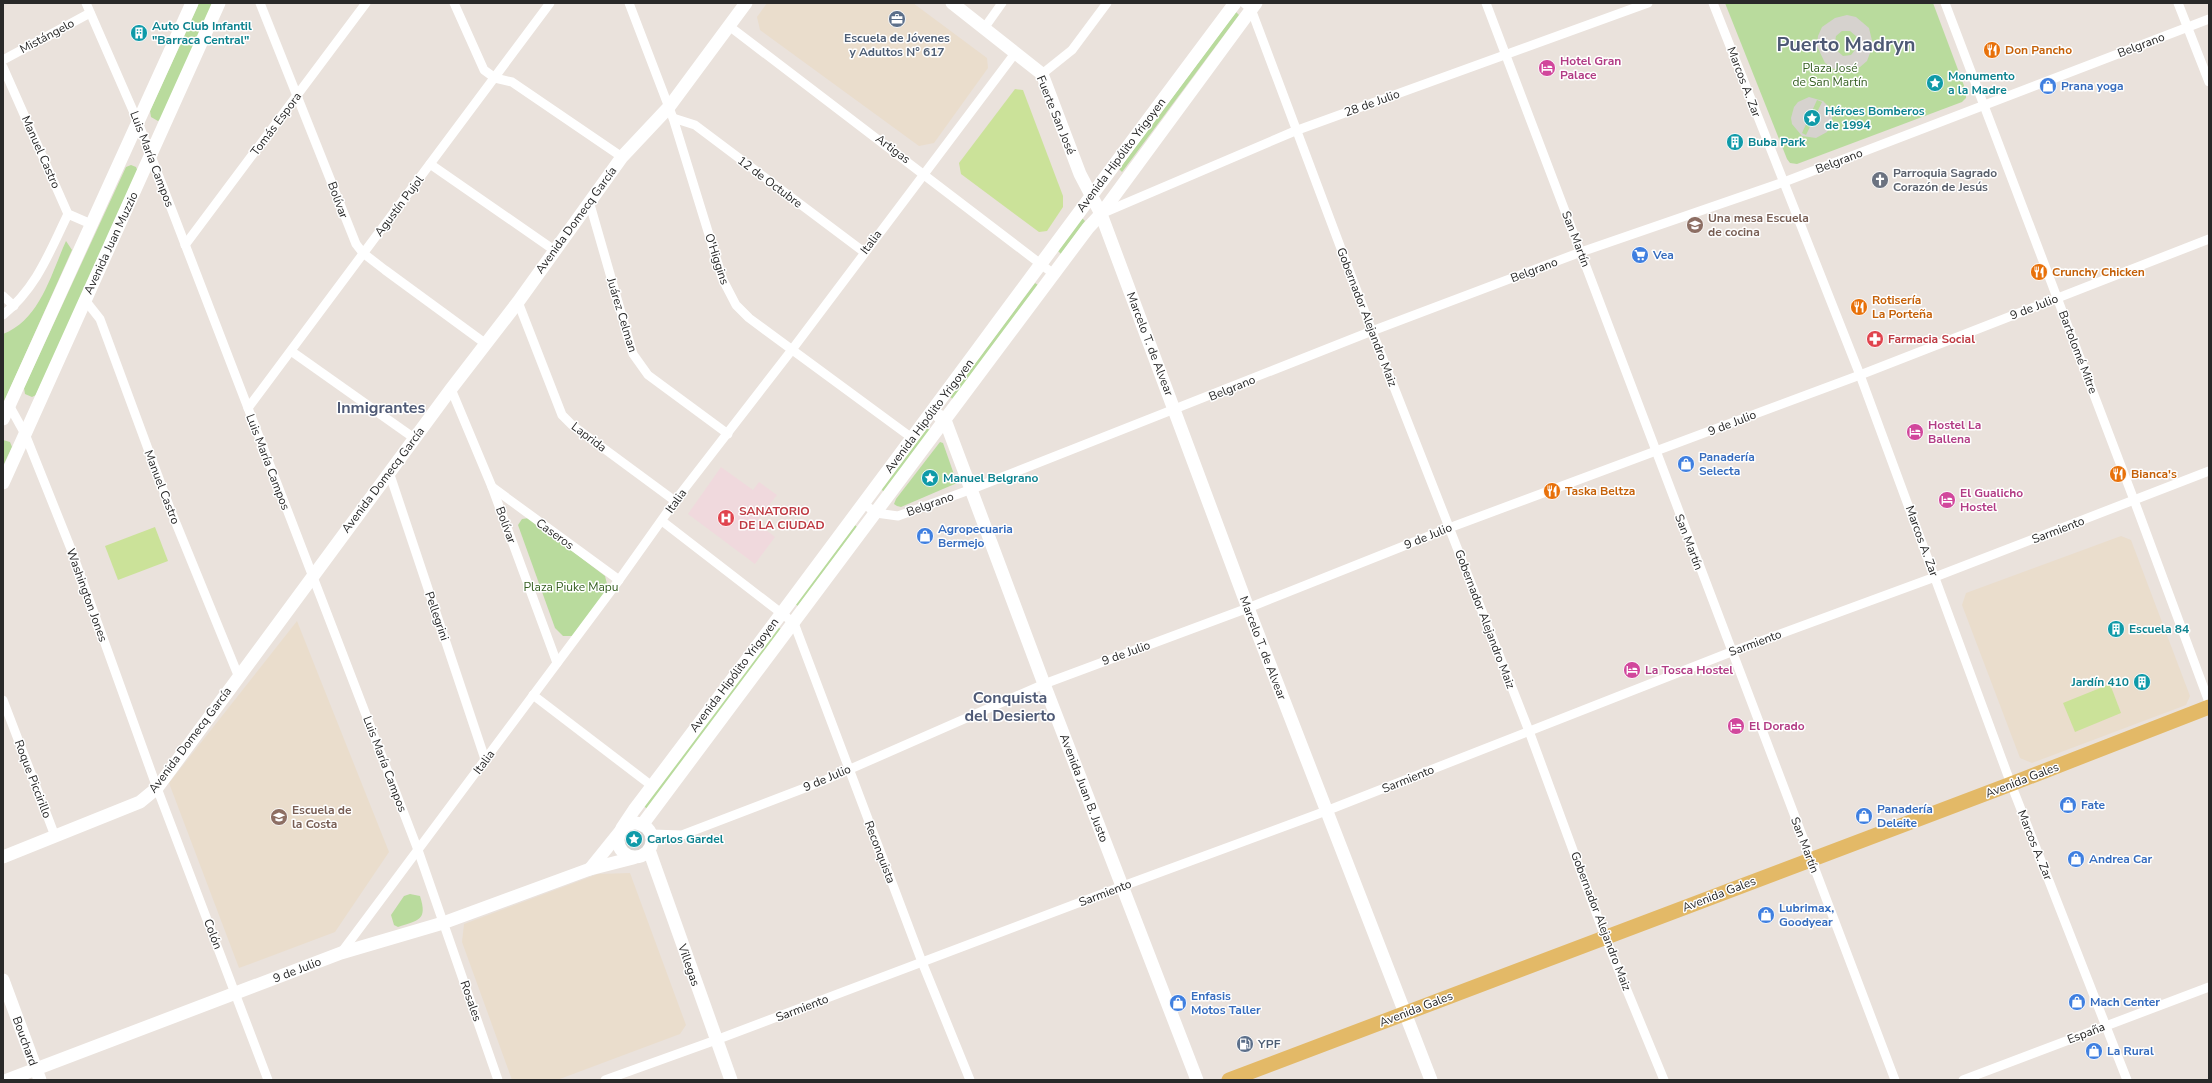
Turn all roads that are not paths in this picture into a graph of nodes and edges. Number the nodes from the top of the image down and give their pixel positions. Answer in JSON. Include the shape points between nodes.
{"nodes":[{"id":1,"x":86,"y":3,"type":"edge"},
{"id":2,"x":192,"y":3,"type":"edge"},
{"id":3,"x":219,"y":3,"type":"edge"},
{"id":4,"x":260,"y":3,"type":"edge"},
{"id":5,"x":366,"y":3,"type":"edge"},
{"id":6,"x":454,"y":3,"type":"edge"},
{"id":7,"x":550,"y":3,"type":"edge"},
{"id":8,"x":629,"y":3,"type":"edge"},
{"id":9,"x":746,"y":3,"type":"edge"},
{"id":10,"x":952,"y":3,"type":"edge"},
{"id":11,"x":1002,"y":3,"type":"edge"},
{"id":12,"x":1107,"y":3,"type":"edge"},
{"id":13,"x":1235,"y":3,"type":"edge"},
{"id":14,"x":1486,"y":3,"type":"edge"},
{"id":15,"x":1648,"y":3,"type":"edge"},
{"id":16,"x":1713,"y":3,"type":"edge"},
{"id":17,"x":1945,"y":3,"type":"edge"},
{"id":18,"x":2178,"y":3,"type":"edge"},
{"id":19,"x":1250,"y":5,"type":"edge"},
{"id":20,"x":90,"y":13,"type":"junction"},
{"id":21,"x":2209,"y":19,"type":"edge"},
{"id":22,"x":730,"y":26,"type":"junction"},
{"id":23,"x":985,"y":27,"type":"junction"},
{"id":24,"x":2187,"y":27,"type":"junction"},
{"id":25,"x":1016,"y":52,"type":"junction"},
{"id":26,"x":1506,"y":54,"type":"junction"},
{"id":27,"x":3,"y":60,"type":"edge"},
{"id":28,"x":3,"y":67,"type":"edge"},
{"id":29,"x":1042,"y":74,"type":"junction"},
{"id":30,"x":495,"y":78,"type":"junction"},
{"id":31,"x":2209,"y":82,"type":"edge"},
{"id":32,"x":297,"y":97,"type":"junction"},
{"id":33,"x":1983,"y":106,"type":"junction"},
{"id":34,"x":671,"y":113,"type":"junction"},
{"id":35,"x":138,"y":122,"type":"junction"},
{"id":36,"x":1295,"y":131,"type":"junction"},
{"id":37,"x":622,"y":157,"type":"junction"},
{"id":38,"x":150,"y":158,"type":"junction"},
{"id":39,"x":430,"y":164,"type":"junction"},
{"id":40,"x":925,"y":173,"type":"junction"},
{"id":41,"x":1784,"y":182,"type":"junction"},
{"id":42,"x":1091,"y":196,"type":"junction"},
{"id":43,"x":589,"y":201,"type":"junction"},
{"id":44,"x":68,"y":214,"type":"junction"},
{"id":45,"x":1101,"y":214,"type":"junction"},
{"id":46,"x":92,"y":224,"type":"junction"},
{"id":47,"x":2209,"y":239,"type":"edge"},
{"id":48,"x":186,"y":245,"type":"junction"},
{"id":49,"x":554,"y":250,"type":"junction"},
{"id":50,"x":864,"y":252,"type":"junction"},
{"id":51,"x":1581,"y":252,"type":"junction"},
{"id":52,"x":364,"y":253,"type":"junction"},
{"id":53,"x":1041,"y":264,"type":"junction"},
{"id":54,"x":1055,"y":275,"type":"junction"},
{"id":55,"x":3,"y":296,"type":"edge"},
{"id":56,"x":2058,"y":298,"type":"junction"},
{"id":57,"x":85,"y":300,"type":"junction"},
{"id":58,"x":518,"y":302,"type":"junction"},
{"id":59,"x":14,"y":306,"type":"junction"},
{"id":60,"x":3,"y":315,"type":"edge"},
{"id":61,"x":1372,"y":331,"type":"junction"},
{"id":62,"x":486,"y":344,"type":"junction"},
{"id":63,"x":291,"y":351,"type":"junction"},
{"id":64,"x":791,"y":351,"type":"junction"},
{"id":65,"x":1860,"y":375,"type":"junction"},
{"id":66,"x":451,"y":389,"type":"junction"},
{"id":67,"x":9,"y":405,"type":"junction"},
{"id":68,"x":248,"y":408,"type":"junction"},
{"id":69,"x":933,"y":411,"type":"junction"},
{"id":70,"x":1175,"y":411,"type":"junction"},
{"id":71,"x":3,"y":420,"type":"edge"},
{"id":72,"x":945,"y":420,"type":"junction"},
{"id":73,"x":25,"y":434,"type":"junction"},
{"id":74,"x":728,"y":434,"type":"junction"},
{"id":75,"x":414,"y":438,"type":"junction"},
{"id":76,"x":912,"y":438,"type":"junction"},
{"id":77,"x":1655,"y":452,"type":"junction"},
{"id":78,"x":389,"y":472,"type":"junction"},
{"id":79,"x":2209,"y":472,"type":"edge"},
{"id":80,"x":3,"y":483,"type":"edge"},
{"id":81,"x":492,"y":487,"type":"junction"},
{"id":82,"x":972,"y":489,"type":"junction"},
{"id":83,"x":2134,"y":500,"type":"junction"},
{"id":84,"x":675,"y":501,"type":"junction"},
{"id":85,"x":863,"y":503,"type":"junction"},
{"id":86,"x":876,"y":513,"type":"junction"},
{"id":87,"x":662,"y":521,"type":"junction"},
{"id":88,"x":1450,"y":528,"type":"junction"},
{"id":89,"x":312,"y":576,"type":"junction"},
{"id":90,"x":1935,"y":577,"type":"junction"},
{"id":91,"x":619,"y":580,"type":"junction"},
{"id":92,"x":1248,"y":608,"type":"junction"},
{"id":93,"x":781,"y":612,"type":"junction"},
{"id":94,"x":794,"y":623,"type":"junction"},
{"id":95,"x":1731,"y":652,"type":"junction"},
{"id":96,"x":557,"y":663,"type":"junction"},
{"id":97,"x":238,"y":675,"type":"junction"},
{"id":98,"x":1044,"y":684,"type":"junction"},
{"id":99,"x":534,"y":695,"type":"junction"},
{"id":100,"x":3,"y":700,"type":"edge"},
{"id":101,"x":2209,"y":702,"type":"edge"},
{"id":102,"x":2209,"y":707,"type":"edge"},
{"id":103,"x":1529,"y":731,"type":"junction"},
{"id":104,"x":485,"y":759,"type":"junction"},
{"id":105,"x":848,"y":769,"type":"junction"},
{"id":106,"x":2011,"y":784,"type":"junction"},
{"id":107,"x":652,"y":786,"type":"junction"},
{"id":108,"x":157,"y":788,"type":"junction"},
{"id":109,"x":1326,"y":811,"type":"junction"},
{"id":110,"x":646,"y":829,"type":"junction"},
{"id":111,"x":621,"y":831,"type":"junction"},
{"id":112,"x":55,"y":836,"type":"junction"},
{"id":113,"x":418,"y":850,"type":"junction"},
{"id":114,"x":649,"y":850,"type":"junction"},
{"id":115,"x":3,"y":857,"type":"edge"},
{"id":116,"x":633,"y":858,"type":"junction"},
{"id":117,"x":1810,"y":860,"type":"junction"},
{"id":118,"x":590,"y":869,"type":"junction"},
{"id":119,"x":1122,"y":886,"type":"junction"},
{"id":120,"x":443,"y":923,"type":"junction"},
{"id":121,"x":1605,"y":937,"type":"junction"},
{"id":122,"x":341,"y":953,"type":"junction"},
{"id":123,"x":922,"y":962,"type":"junction"},
{"id":124,"x":3,"y":980,"type":"edge"},
{"id":125,"x":2209,"y":987,"type":"edge"},
{"id":126,"x":236,"y":993,"type":"junction"},
{"id":127,"x":1404,"y":1013,"type":"junction"},
{"id":128,"x":2106,"y":1025,"type":"junction"},
{"id":129,"x":716,"y":1040,"type":"junction"},
{"id":130,"x":38,"y":1075,"type":"edge"},
{"id":131,"x":7,"y":1080,"type":"edge"},
{"id":132,"x":268,"y":1080,"type":"edge"},
{"id":133,"x":498,"y":1080,"type":"edge"},
{"id":134,"x":605,"y":1080,"type":"edge"},
{"id":135,"x":731,"y":1080,"type":"edge"},
{"id":136,"x":970,"y":1080,"type":"edge"},
{"id":137,"x":1197,"y":1080,"type":"edge"},
{"id":138,"x":1229,"y":1080,"type":"edge"},
{"id":139,"x":1431,"y":1080,"type":"edge"},
{"id":140,"x":1664,"y":1080,"type":"edge"},
{"id":141,"x":1895,"y":1080,"type":"edge"},
{"id":142,"x":1962,"y":1080,"type":"edge"},
{"id":143,"x":2127,"y":1080,"type":"edge"}],
"edges":[{"from":1,"to":20,"type":"street","name":"Luis María Campos"},
{"from":2,"to":35,"type":"main road","name":"Avenida Juan Muzzio"},
{"from":3,"to":38,"type":"main road","name":"Avenida Juan Muzzio"},
{"from":4,"to":32,"type":"street","name":"Bolívar"},
{"from":5,"to":32,"type":"street","name":"Tomás Espora"},
{"from":6,"to":30,"type":"street","via":[[484,70]]},
{"from":7,"to":30,"type":"street","name":"Agustín Pujol"},
{"from":8,"to":34,"type":"street","name":"O'Higgins"},
{"from":9,"to":22,"type":"main road","name":"Avenida Domecq García"},
{"from":10,"to":23,"type":"main road","name":"Fuerte San José"},
{"from":11,"to":23,"type":"street"},
{"from":12,"to":29,"type":"street","via":[[1072,50]]},
{"from":13,"to":42,"type":"main road","name":"Avenida Hipólito Yrigoyen"},
{"from":14,"to":26,"type":"street","name":"San Martín"},
{"from":15,"to":26,"type":"street","name":"28 de Julio"},
{"from":16,"to":41,"type":"street","name":"Marcos A. Zar"},
{"from":17,"to":33,"type":"street","name":"Bartolomé Mitre"},
{"from":18,"to":24,"type":"street"},
{"from":19,"to":36,"type":"street","name":"Gobernador Alejandro Maiz"},
{"from":19,"to":45,"type":"main road","name":"Avenida Hipólito Yrigoyen"},
{"from":20,"to":27,"type":"street","name":"Mistángelo"},
{"from":20,"to":35,"type":"street","name":"Luis María Campos"},
{"from":21,"to":24,"type":"street","name":"Belgrano"},
{"from":22,"to":34,"type":"main road","name":"Avenida Domecq García"},
{"from":22,"to":40,"type":"street","name":"Artigas"},
{"from":23,"to":25,"type":"main road","name":"Fuerte San José"},
{"from":24,"to":31,"type":"street"},
{"from":24,"to":33,"type":"street","name":"Belgrano"},
{"from":25,"to":29,"type":"main road","name":"Fuerte San José"},
{"from":25,"to":40,"type":"street","name":"Italia"},
{"from":26,"to":36,"type":"street","name":"28 de Julio"},
{"from":26,"to":51,"type":"street","name":"San Martín"},
{"from":28,"to":44,"type":"street","name":"Manuel Castro"},
{"from":29,"to":42,"type":"main road","name":"Fuerte San José","via":[[1080,174]]},
{"from":30,"to":37,"type":"street","via":[[512,82]]},
{"from":30,"to":39,"type":"street","name":"Agustín Pujol"},
{"from":32,"to":48,"type":"street","name":"Tomás Espora"},
{"from":32,"to":52,"type":"street","name":"Bolívar","via":[[349,230]]},
{"from":33,"to":41,"type":"street","name":"Belgrano"},
{"from":33,"to":56,"type":"street","name":"Bartolomé Mitre"},
{"from":34,"to":37,"type":"main road","name":"Avenida Domecq García"},
{"from":34,"to":50,"type":"street","name":"12 de Octubre","via":[[696,125]]},
{"from":34,"to":64,"type":"street","name":"O'Higgins","via":[[728,291],[736,305],[749,318]]},
{"from":35,"to":38,"type":"street","name":"Luis María Campos"},
{"from":35,"to":46,"type":"main road","name":"Avenida Juan Muzzio"},
{"from":36,"to":45,"type":"street","name":"28 de Julio"},
{"from":36,"to":61,"type":"street","name":"Gobernador Alejandro Maiz"},
{"from":37,"to":43,"type":"main road","name":"Avenida Domecq García"},
{"from":38,"to":48,"type":"street","name":"Luis María Campos"},
{"from":38,"to":57,"type":"main road","name":"Avenida Juan Muzzio"},
{"from":39,"to":49,"type":"street"},
{"from":39,"to":52,"type":"street","name":"Agustín Pujol"},
{"from":40,"to":50,"type":"street","name":"Italia"},
{"from":40,"to":53,"type":"street","name":"Artigas"},
{"from":41,"to":51,"type":"street","name":"Belgrano"},
{"from":41,"to":65,"type":"street","name":"Marcos A. Zar"},
{"from":42,"to":45,"type":"main road","name":"Fuerte San José"},
{"from":42,"to":53,"type":"main road","name":"Avenida Hipólito Yrigoyen"},
{"from":43,"to":49,"type":"main road","name":"Avenida Domecq García"},
{"from":43,"to":74,"type":"street","name":"Juárez Celman","via":[[633,354],[648,375]]},
{"from":44,"to":46,"type":"street"},
{"from":44,"to":59,"type":"street","via":[[37,278]]},
{"from":45,"to":54,"type":"main road","name":"Avenida Hipólito Yrigoyen"},
{"from":45,"to":70,"type":"main road","name":"Marcelo T. de Alvear"},
{"from":46,"to":67,"type":"main road","name":"Avenida Juan Muzzio"},
{"from":47,"to":56,"type":"street","name":"9 de Julio"},
{"from":48,"to":68,"type":"street","name":"Luis María Campos"},
{"from":49,"to":58,"type":"main road","name":"Avenida Domecq García"},
{"from":50,"to":64,"type":"street","name":"Italia"},
{"from":51,"to":61,"type":"street","name":"Belgrano"},
{"from":51,"to":77,"type":"street","name":"San Martín"},
{"from":52,"to":62,"type":"street","name":"Bolívar"},
{"from":52,"to":63,"type":"street","name":"Agustín Pujol"},
{"from":53,"to":54,"type":"street","name":"Artigas"},
{"from":53,"to":69,"type":"main road","name":"Avenida Hipólito Yrigoyen"},
{"from":54,"to":72,"type":"main road","name":"Avenida Hipólito Yrigoyen"},
{"from":55,"to":59,"type":"street"},
{"from":56,"to":65,"type":"street","name":"9 de Julio"},
{"from":56,"to":83,"type":"street","name":"Bartolomé Mitre"},
{"from":57,"to":73,"type":"main road","name":"Avenida Juan Muzzio"},
{"from":57,"to":97,"type":"street","name":"Manuel Castro","via":[[100,319],[171,511]]},
{"from":58,"to":62,"type":"main road","name":"Avenida Domecq García"},
{"from":58,"to":84,"type":"street","name":"Laprida","via":[[562,415]]},
{"from":59,"to":60,"type":"street"},
{"from":61,"to":70,"type":"street","name":"Belgrano"},
{"from":61,"to":88,"type":"street","name":"Gobernador Alejandro Maiz"},
{"from":62,"to":66,"type":"main road","name":"Avenida Domecq García"},
{"from":63,"to":68,"type":"street","name":"Agustín Pujol"},
{"from":63,"to":75,"type":"street"},
{"from":64,"to":74,"type":"street","name":"Italia"},
{"from":64,"to":76,"type":"street","name":"O'Higgins"},
{"from":65,"to":77,"type":"street","name":"9 de Julio"},
{"from":65,"to":90,"type":"street","name":"Marcos A. Zar"},
{"from":66,"to":75,"type":"main road","name":"Avenida Domecq García"},
{"from":66,"to":81,"type":"street","name":"Bolívar"},
{"from":67,"to":71,"type":"main road","name":"Avenida Juan Muzzio"},
{"from":67,"to":73,"type":"street","name":"Washington Jones"},
{"from":68,"to":89,"type":"street","name":"Luis María Campos"},
{"from":69,"to":72,"type":"main road"},
{"from":69,"to":76,"type":"main road","name":"Avenida Hipólito Yrigoyen"},
{"from":70,"to":82,"type":"street","name":"Belgrano"},
{"from":70,"to":92,"type":"main road","name":"Marcelo T. de Alvear"},
{"from":72,"to":82,"type":"main road","name":"Avenida Juan B. Justo"},
{"from":72,"to":86,"type":"main road","name":"Avenida Hipólito Yrigoyen"},
{"from":73,"to":80,"type":"main road","name":"Avenida Juan Muzzio"},
{"from":73,"to":108,"type":"street","name":"Washington Jones","via":[[71,549]]},
{"from":74,"to":84,"type":"street","name":"Italia"},
{"from":75,"to":78,"type":"main road","name":"Avenida Domecq García"},
{"from":76,"to":85,"type":"main road","name":"Avenida Hipólito Yrigoyen"},
{"from":77,"to":88,"type":"street","name":"9 de Julio"},
{"from":77,"to":95,"type":"street","name":"San Martín"},
{"from":78,"to":89,"type":"main road","name":"Avenida Domecq García"},
{"from":78,"to":104,"type":"street","name":"Pellegrini"},
{"from":79,"to":83,"type":"street","name":"Sarmiento"},
{"from":81,"to":91,"type":"street","name":"Caseros"},
{"from":81,"to":96,"type":"street","name":"Bolívar"},
{"from":82,"to":86,"type":"street","name":"Belgrano","via":[[898,516]]},
{"from":82,"to":98,"type":"main road","name":"Avenida Juan B. Justo"},
{"from":83,"to":90,"type":"street","name":"Sarmiento"},
{"from":83,"to":101,"type":"street","name":"Bartolomé Mitre"},
{"from":84,"to":87,"type":"street","name":"Italia"},
{"from":85,"to":86,"type":"street","name":"Belgrano"},
{"from":85,"to":93,"type":"main road","name":"Avenida Hipólito Yrigoyen"},
{"from":86,"to":94,"type":"main road","name":"Avenida Hipólito Yrigoyen"},
{"from":87,"to":91,"type":"street","name":"Italia"},
{"from":87,"to":93,"type":"street"},
{"from":88,"to":92,"type":"street","name":"9 de Julio"},
{"from":88,"to":103,"type":"street","name":"Gobernador Alejandro Maiz"},
{"from":89,"to":97,"type":"main road","name":"Avenida Domecq García"},
{"from":89,"to":113,"type":"street","name":"Luis María Campos"},
{"from":90,"to":95,"type":"street","name":"Sarmiento"},
{"from":90,"to":106,"type":"street","name":"Marcos A. Zar"},
{"from":91,"to":96,"type":"street","name":"Italia"},
{"from":92,"to":98,"type":"street","name":"9 de Julio"},
{"from":92,"to":109,"type":"main road","name":"Marcelo T. de Alvear"},
{"from":93,"to":94,"type":"street"},
{"from":93,"to":107,"type":"main road","name":"Avenida Hipólito Yrigoyen"},
{"from":94,"to":105,"type":"street","name":"Reconquista"},
{"from":94,"to":110,"type":"main road","name":"Avenida Hipólito Yrigoyen"},
{"from":95,"to":103,"type":"street","name":"Sarmiento"},
{"from":95,"to":117,"type":"street","name":"San Martín"},
{"from":96,"to":99,"type":"street","name":"Italia"},
{"from":97,"to":108,"type":"main road","name":"Avenida Domecq García"},
{"from":98,"to":105,"type":"street","name":"9 de Julio"},
{"from":98,"to":119,"type":"main road","name":"Avenida Juan B. Justo"},
{"from":99,"to":104,"type":"street","name":"Italia"},
{"from":99,"to":107,"type":"street"},
{"from":100,"to":112,"type":"street","name":"Roque Piccirillo"},
{"from":102,"to":106,"type":"main road","name":"Avenida Gales"},
{"from":103,"to":109,"type":"street","name":"Sarmiento"},
{"from":103,"to":121,"type":"street","name":"Gobernador Alejandro Maiz"},
{"from":104,"to":113,"type":"street","name":"Italia"},
{"from":105,"to":110,"type":"street","name":"9 de Julio","via":[[682,835]]},
{"from":105,"to":123,"type":"street","name":"Reconquista"},
{"from":106,"to":117,"type":"main road","name":"Avenida Gales"},
{"from":106,"to":128,"type":"street","name":"Marcos A. Zar"},
{"from":107,"to":111,"type":"main road","name":"Avenida Hipólito Yrigoyen"},
{"from":108,"to":112,"type":"main road","name":"Avenida Domecq García","via":[[140,802]]},
{"from":108,"to":126,"type":"street","name":"Colón"},
{"from":109,"to":119,"type":"street","name":"Sarmiento"},
{"from":109,"to":127,"type":"main road","name":"Marcelo T. de Alvear"},
{"from":110,"to":111,"type":"main road","via":[[632,823]]},
{"from":110,"to":114,"type":"main road","via":[[652,839]]},
{"from":111,"to":116,"type":"main road","via":[[617,838],[620,849]]},
{"from":111,"to":118,"type":"main road"},
{"from":112,"to":115,"type":"main road","name":"Avenida Domecq García"},
{"from":113,"to":120,"type":"street","name":"Luis María Campos"},
{"from":113,"to":122,"type":"street","name":"Italia"},
{"from":114,"to":116,"type":"main road","via":[[644,855]]},
{"from":114,"to":129,"type":"main road","name":"Villegas"},
{"from":116,"to":118,"type":"main road","name":"9 de Julio"},
{"from":117,"to":121,"type":"main road","name":"Avenida Gales"},
{"from":117,"to":141,"type":"street","name":"San Martín"},
{"from":118,"to":120,"type":"main road","name":"9 de Julio"},
{"from":119,"to":123,"type":"street","name":"Sarmiento"},
{"from":119,"to":137,"type":"main road","name":"Avenida Juan B. Justo"},
{"from":120,"to":122,"type":"main road","name":"9 de Julio"},
{"from":120,"to":133,"type":"street","name":"Rosales"},
{"from":121,"to":127,"type":"main road","name":"Avenida Gales"},
{"from":121,"to":140,"type":"street","name":"Gobernador Alejandro Maiz"},
{"from":122,"to":126,"type":"main road","name":"9 de Julio"},
{"from":123,"to":129,"type":"street","name":"Sarmiento"},
{"from":123,"to":136,"type":"street","name":"Reconquista"},
{"from":124,"to":130,"type":"main road","name":"Bouchard"},
{"from":125,"to":128,"type":"street","name":"España"},
{"from":126,"to":130,"type":"main road","name":"9 de Julio"},
{"from":126,"to":132,"type":"street","name":"Colón"},
{"from":127,"to":138,"type":"main road","name":"Avenida Gales"},
{"from":127,"to":139,"type":"main road","name":"Marcelo T. de Alvear"},
{"from":128,"to":142,"type":"street","name":"España"},
{"from":128,"to":143,"type":"street","name":"Marcos A. Zar"},
{"from":129,"to":134,"type":"street","name":"Sarmiento"},
{"from":129,"to":135,"type":"main road","name":"Villegas"},
{"from":130,"to":131,"type":"main road","name":"9 de Julio"}]}
